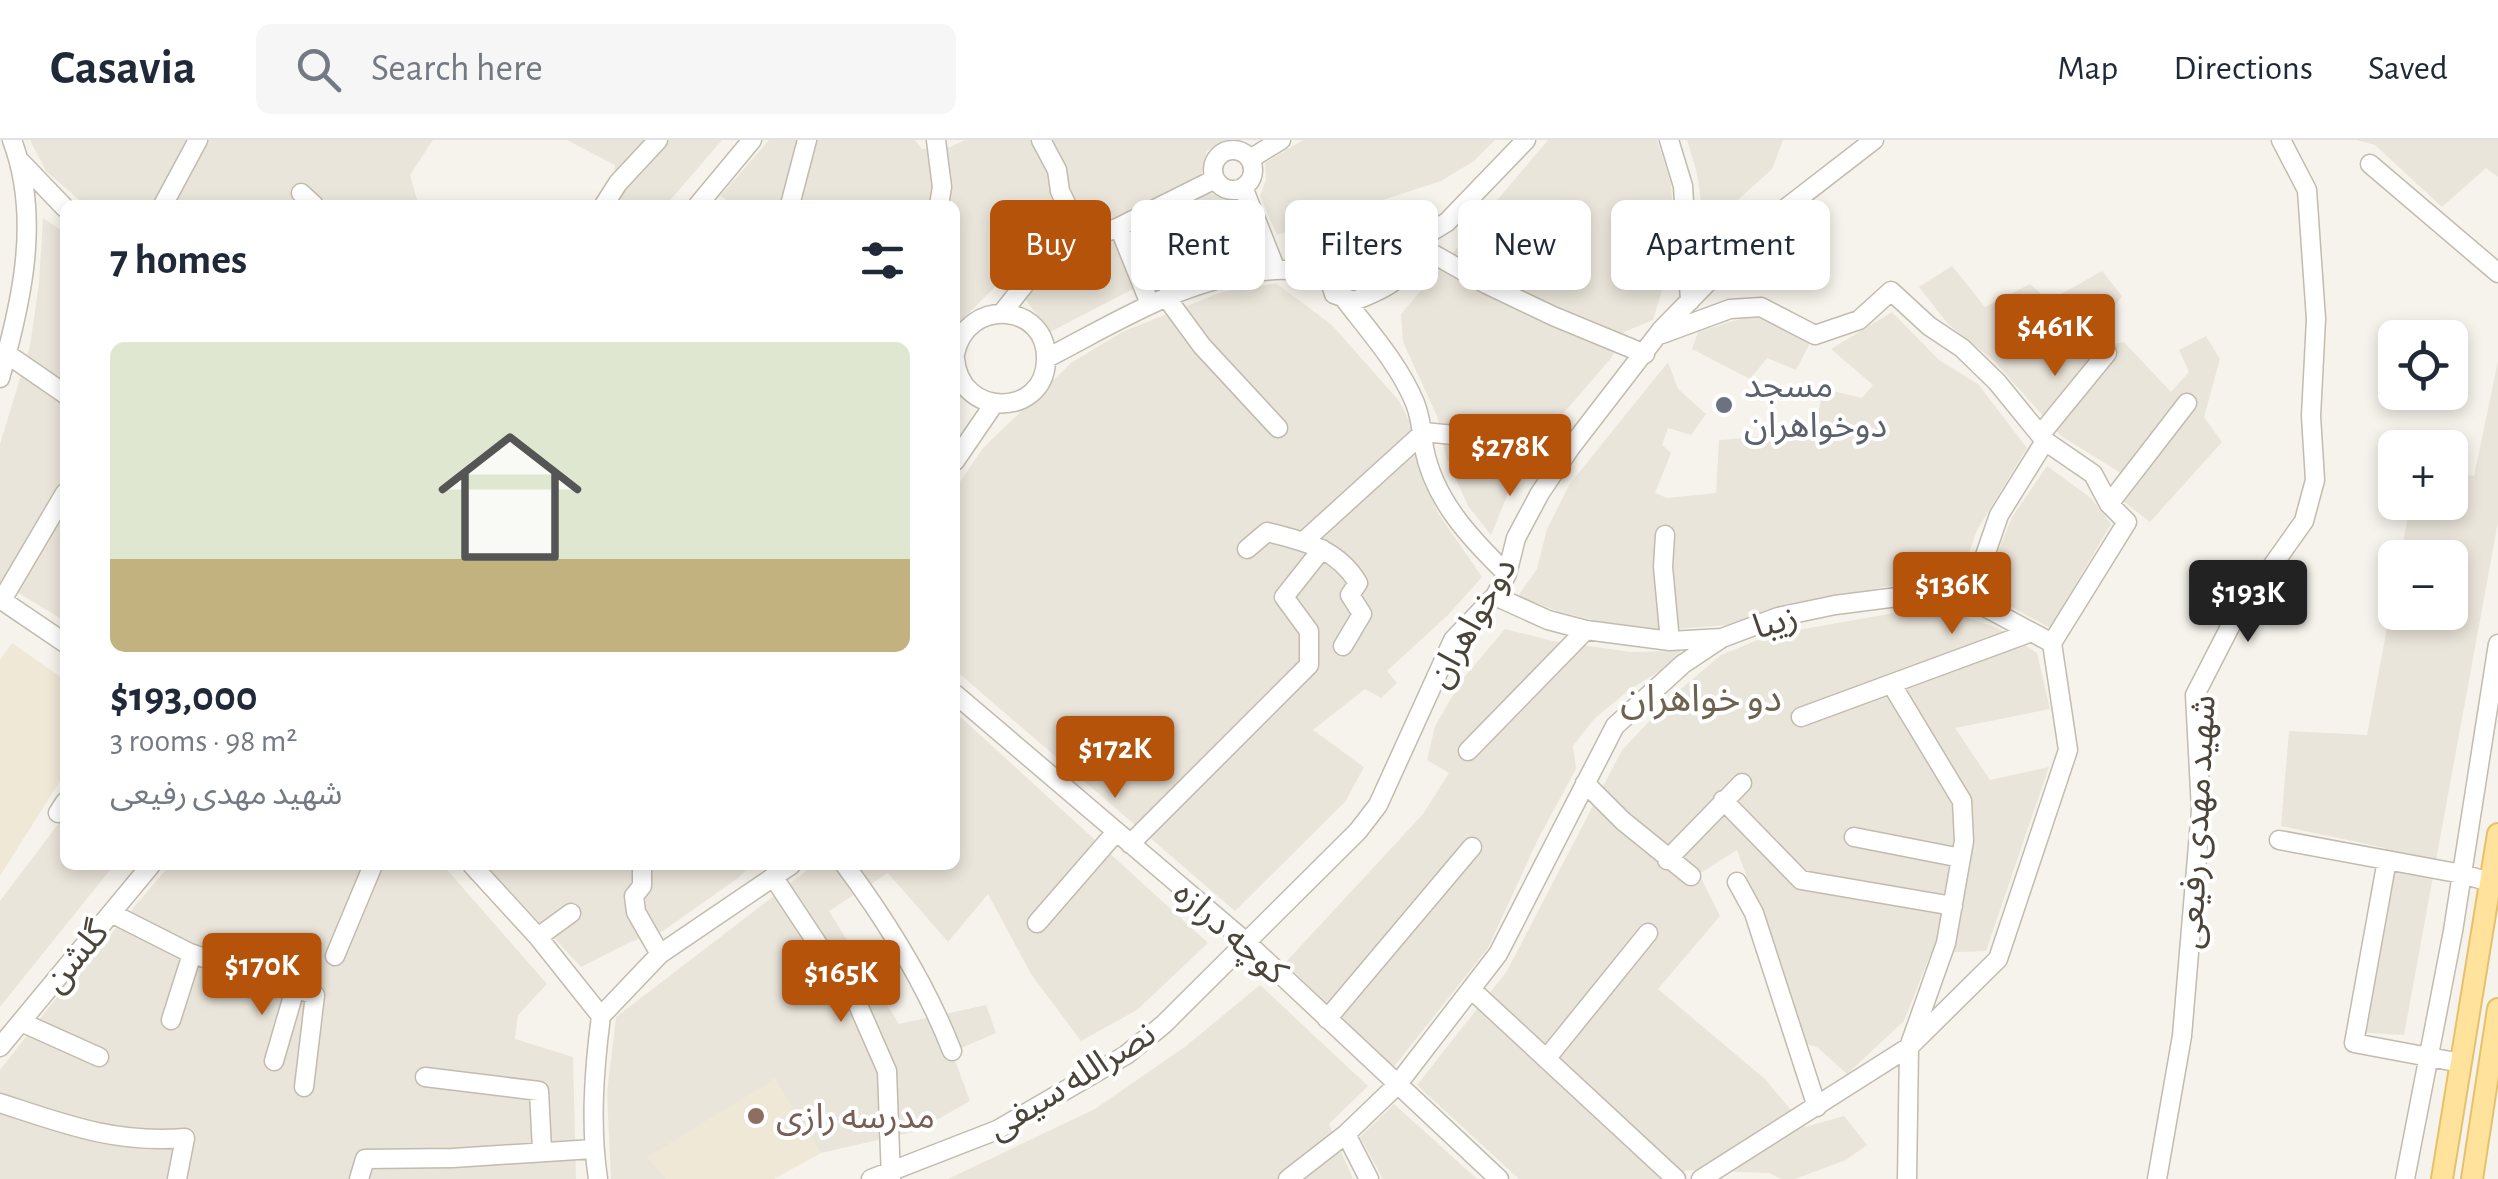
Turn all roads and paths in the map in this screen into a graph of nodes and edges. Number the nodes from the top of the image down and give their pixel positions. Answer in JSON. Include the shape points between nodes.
{"nodes":[{"id":1,"x":0,"y":140,"type":"edge"},
{"id":2,"x":12,"y":140,"type":"edge"},
{"id":3,"x":198,"y":140,"type":"edge"},
{"id":4,"x":658,"y":140,"type":"edge"},
{"id":5,"x":752,"y":140,"type":"edge"},
{"id":6,"x":807,"y":140,"type":"edge"},
{"id":7,"x":936,"y":140,"type":"edge"},
{"id":8,"x":1040,"y":140,"type":"edge"},
{"id":9,"x":1281,"y":140,"type":"edge"},
{"id":10,"x":1526,"y":140,"type":"edge"},
{"id":11,"x":1670,"y":140,"type":"edge"},
{"id":12,"x":1874,"y":140,"type":"edge"},
{"id":13,"x":2281,"y":140,"type":"edge"},
{"id":14,"x":1250,"y":159,"type":"junction"},
{"id":15,"x":20,"y":161,"type":"junction"},
{"id":16,"x":2370,"y":164,"type":"dead end"},
{"id":17,"x":1214,"y":178,"type":"junction"},
{"id":18,"x":1244,"y":187,"type":"junction"},
{"id":19,"x":167,"y":200,"type":"edge"},
{"id":20,"x":607,"y":200,"type":"edge"},
{"id":21,"x":706,"y":200,"type":"edge"},
{"id":22,"x":791,"y":200,"type":"edge"},
{"id":23,"x":941,"y":200,"type":"edge"},
{"id":24,"x":1064,"y":200,"type":"edge"},
{"id":25,"x":60,"y":203,"type":"edge"},
{"id":26,"x":1119,"y":227,"type":"junction"},
{"id":27,"x":1438,"y":228,"type":"edge"},
{"id":28,"x":1111,"y":230,"type":"edge"},
{"id":29,"x":1438,"y":259,"type":"edge"},
{"id":30,"x":1276,"y":270,"type":"junction"},
{"id":31,"x":1285,"y":271,"type":"edge"},
{"id":32,"x":2498,"y":273,"type":"edge"},
{"id":33,"x":1021,"y":290,"type":"edge"},
{"id":34,"x":1332,"y":290,"type":"edge"},
{"id":35,"x":1375,"y":290,"type":"edge"},
{"id":36,"x":1158,"y":301,"type":"junction"},
{"id":37,"x":1346,"y":301,"type":"junction"},
{"id":38,"x":1690,"y":302,"type":"junction"},
{"id":39,"x":1002,"y":313,"type":"junction"},
{"id":40,"x":960,"y":319,"type":"edge"},
{"id":41,"x":966,"y":328,"type":"junction"},
{"id":42,"x":1658,"y":335,"type":"junction"},
{"id":43,"x":960,"y":343,"type":"edge"},
{"id":44,"x":2107,"y":352,"type":"dead end"},
{"id":45,"x":7,"y":354,"type":"junction"},
{"id":46,"x":1646,"y":354,"type":"junction"},
{"id":47,"x":1046,"y":358,"type":"junction"},
{"id":48,"x":960,"y":377,"type":"edge"},
{"id":49,"x":0,"y":378,"type":"edge"},
{"id":50,"x":60,"y":391,"type":"edge"},
{"id":51,"x":2187,"y":403,"type":"dead end"},
{"id":52,"x":994,"y":404,"type":"junction"},
{"id":53,"x":1278,"y":428,"type":"dead end"},
{"id":54,"x":1424,"y":432,"type":"junction"},
{"id":55,"x":2042,"y":438,"type":"junction"},
{"id":56,"x":1571,"y":448,"type":"junction"},
{"id":57,"x":960,"y":454,"type":"edge"},
{"id":58,"x":60,"y":501,"type":"edge"},
{"id":59,"x":2109,"y":504,"type":"junction"},
{"id":60,"x":1665,"y":535,"type":"dead end"},
{"id":61,"x":1304,"y":541,"type":"junction"},
{"id":62,"x":1247,"y":549,"type":"dead end"},
{"id":63,"x":1322,"y":549,"type":"junction"},
{"id":64,"x":1507,"y":574,"type":"junction"},
{"id":65,"x":1495,"y":596,"type":"junction"},
{"id":66,"x":1970,"y":599,"type":"junction"},
{"id":67,"x":1,"y":600,"type":"edge"},
{"id":68,"x":1586,"y":630,"type":"junction"},
{"id":69,"x":2029,"y":633,"type":"junction"},
{"id":70,"x":1722,"y":638,"type":"junction"},
{"id":71,"x":60,"y":640,"type":"edge"},
{"id":72,"x":1670,"y":641,"type":"junction"},
{"id":73,"x":2052,"y":643,"type":"junction"},
{"id":74,"x":2498,"y":644,"type":"edge"},
{"id":75,"x":1343,"y":646,"type":"dead end"},
{"id":76,"x":1892,"y":685,"type":"junction"},
{"id":77,"x":960,"y":698,"type":"edge"},
{"id":78,"x":1802,"y":717,"type":"dead end"},
{"id":79,"x":1468,"y":751,"type":"dead end"},
{"id":80,"x":1585,"y":783,"type":"junction"},
{"id":81,"x":1742,"y":783,"type":"dead end"},
{"id":82,"x":1723,"y":800,"type":"junction"},
{"id":83,"x":2498,"y":834,"type":"edge"},
{"id":84,"x":1854,"y":836,"type":"dead end"},
{"id":85,"x":1123,"y":838,"type":"junction"},
{"id":86,"x":2279,"y":840,"type":"dead end"},
{"id":87,"x":1472,"y":847,"type":"dead end"},
{"id":88,"x":1961,"y":858,"type":"junction"},
{"id":89,"x":1668,"y":860,"type":"junction"},
{"id":90,"x":2387,"y":860,"type":"junction"},
{"id":91,"x":147,"y":870,"type":"edge"},
{"id":92,"x":371,"y":870,"type":"edge"},
{"id":93,"x":478,"y":870,"type":"edge"},
{"id":94,"x":642,"y":870,"type":"edge"},
{"id":95,"x":785,"y":870,"type":"edge"},
{"id":96,"x":849,"y":870,"type":"edge"},
{"id":97,"x":2462,"y":874,"type":"junction"},
{"id":98,"x":1691,"y":876,"type":"dead end"},
{"id":99,"x":774,"y":878,"type":"junction"},
{"id":100,"x":1737,"y":882,"type":"dead end"},
{"id":101,"x":2490,"y":882,"type":"junction"},
{"id":102,"x":1953,"y":906,"type":"junction"},
{"id":103,"x":111,"y":913,"type":"junction"},
{"id":104,"x":570,"y":913,"type":"dead end"},
{"id":105,"x":1037,"y":922,"type":"dead end"},
{"id":106,"x":1648,"y":933,"type":"dead end"},
{"id":107,"x":538,"y":938,"type":"junction"},
{"id":108,"x":1245,"y":941,"type":"junction"},
{"id":109,"x":192,"y":954,"type":"junction"},
{"id":110,"x":660,"y":954,"type":"junction"},
{"id":111,"x":335,"y":956,"type":"dead end"},
{"id":112,"x":295,"y":988,"type":"junction"},
{"id":113,"x":1471,"y":989,"type":"junction"},
{"id":114,"x":2498,"y":1008,"type":"edge"},
{"id":115,"x":601,"y":1016,"type":"junction"},
{"id":116,"x":1327,"y":1019,"type":"junction"},
{"id":117,"x":171,"y":1020,"type":"dead end"},
{"id":118,"x":21,"y":1022,"type":"junction"},
{"id":119,"x":1909,"y":1046,"type":"junction"},
{"id":120,"x":0,"y":1047,"type":"edge"},
{"id":121,"x":952,"y":1052,"type":"dead end"},
{"id":122,"x":98,"y":1057,"type":"dead end"},
{"id":123,"x":2428,"y":1058,"type":"junction"},
{"id":124,"x":1546,"y":1059,"type":"junction"},
{"id":125,"x":274,"y":1061,"type":"dead end"},
{"id":126,"x":2461,"y":1063,"type":"junction"},
{"id":127,"x":425,"y":1077,"type":"dead end"},
{"id":128,"x":1397,"y":1085,"type":"junction"},
{"id":129,"x":304,"y":1087,"type":"dead end"},
{"id":130,"x":0,"y":1103,"type":"edge"},
{"id":131,"x":1817,"y":1106,"type":"junction"},
{"id":132,"x":1346,"y":1134,"type":"junction"},
{"id":133,"x":594,"y":1148,"type":"junction"},
{"id":134,"x":542,"y":1150,"type":"junction"},
{"id":135,"x":891,"y":1176,"type":"edge"},
{"id":136,"x":177,"y":1179,"type":"edge"},
{"id":137,"x":359,"y":1179,"type":"edge"},
{"id":138,"x":598,"y":1179,"type":"edge"},
{"id":139,"x":872,"y":1179,"type":"edge"},
{"id":140,"x":1288,"y":1179,"type":"edge"},
{"id":141,"x":1369,"y":1179,"type":"edge"},
{"id":142,"x":1499,"y":1179,"type":"edge"},
{"id":143,"x":1676,"y":1179,"type":"edge"},
{"id":144,"x":1701,"y":1179,"type":"edge"},
{"id":145,"x":1907,"y":1179,"type":"edge"},
{"id":146,"x":2156,"y":1179,"type":"edge"},
{"id":147,"x":2406,"y":1179,"type":"edge"},
{"id":148,"x":2442,"y":1179,"type":"edge"},
{"id":149,"x":2472,"y":1179,"type":"edge"}],
"edges":[{"from":1,"to":15,"type":"street"},
{"from":2,"to":15,"type":"street"},
{"from":3,"to":19,"type":"street"},
{"from":4,"to":20,"type":"street"},
{"from":5,"to":21,"type":"street"},
{"from":6,"to":22,"type":"street"},
{"from":7,"to":23,"type":"street"},
{"from":8,"to":24,"type":"street"},
{"from":9,"to":14,"type":"street"},
{"from":10,"to":27,"type":"street"},
{"from":11,"to":38,"type":"street","via":[[1683,186]]},
{"from":12,"to":38,"type":"street","name":"دوخواهران","via":[[1764,225]]},
{"from":13,"to":146,"type":"street","name":"شهید مهدی رفیعی","via":[[2306,190],[2316,320],[2315,480],[2304,521],[2233,621],[2196,696],[2201,810],[2182,1036]]},
{"from":14,"to":17,"type":"street","via":[[1240,151],[1220,154]]},
{"from":14,"to":18,"type":"street","via":[[1252,178]]},
{"from":15,"to":25,"type":"street"},
{"from":15,"to":45,"type":"street","via":[[28,204]]},
{"from":16,"to":32,"type":"street"},
{"from":17,"to":18,"type":"street","via":[[1230,190]]},
{"from":17,"to":26,"type":"street"},
{"from":18,"to":30,"type":"street"},
{"from":26,"to":28,"type":"street"},
{"from":26,"to":36,"type":"street"},
{"from":29,"to":46,"type":"street"},
{"from":30,"to":31,"type":"street"},
{"from":30,"to":36,"type":"street","via":[[1215,280]]},
{"from":33,"to":39,"type":"street"},
{"from":34,"to":37,"type":"street"},
{"from":35,"to":37,"type":"street"},
{"from":36,"to":47,"type":"street"},
{"from":36,"to":53,"type":"street"},
{"from":37,"to":54,"type":"street","via":[[1415,401]]},
{"from":38,"to":42,"type":"street","name":"دوخواهران"},
{"from":39,"to":41,"type":"street"},
{"from":39,"to":47,"type":"street","via":[[1034,326]]},
{"from":40,"to":41,"type":"street"},
{"from":41,"to":43,"type":"street"},
{"from":42,"to":46,"type":"street","name":"دوخواهران"},
{"from":42,"to":55,"type":"street","via":[[1730,309],[1760,307],[1815,335],[1858,320],[1892,292],[1973,360]]},
{"from":44,"to":55,"type":"street"},
{"from":45,"to":49,"type":"street"},
{"from":45,"to":50,"type":"street"},
{"from":46,"to":56,"type":"street","name":"دوخواهران"},
{"from":47,"to":52,"type":"street","via":[[1031,393]]},
{"from":48,"to":52,"type":"street","via":[[968,391]]},
{"from":51,"to":59,"type":"street"},
{"from":52,"to":57,"type":"street"},
{"from":54,"to":56,"type":"street"},
{"from":54,"to":61,"type":"street"},
{"from":54,"to":64,"type":"street","via":[[1442,498],[1467,536]]},
{"from":55,"to":59,"type":"street","via":[[2094,474]]},
{"from":55,"to":66,"type":"street","via":[[1999,514]]},
{"from":56,"to":64,"type":"street","name":"دوخواهران","via":[[1516,538]]},
{"from":58,"to":67,"type":"street"},
{"from":59,"to":73,"type":"street","via":[[2127,522]]},
{"from":60,"to":72,"type":"street"},
{"from":61,"to":62,"type":"street","via":[[1267,532]]},
{"from":61,"to":63,"type":"street"},
{"from":63,"to":75,"type":"street","via":[[1347,564],[1358,583],[1350,595],[1362,614]]},
{"from":63,"to":85,"type":"street","via":[[1284,597],[1309,631],[1309,665]]},
{"from":64,"to":65,"type":"street","name":"دوخواهران"},
{"from":65,"to":68,"type":"street","name":"زیبا"},
{"from":65,"to":108,"type":"street","name":"دوخواهران","via":[[1454,640],[1378,805]]},
{"from":66,"to":69,"type":"street","name":"زیبا"},
{"from":66,"to":70,"type":"street","name":"زیبا","via":[[1929,594],[1835,605]]},
{"from":67,"to":71,"type":"street"},
{"from":68,"to":72,"type":"street","name":"زیبا"},
{"from":68,"to":79,"type":"street"},
{"from":69,"to":73,"type":"street","name":"زیبا"},
{"from":69,"to":76,"type":"street"},
{"from":70,"to":72,"type":"street","name":"زیبا"},
{"from":70,"to":80,"type":"street","via":[[1615,726]]},
{"from":73,"to":119,"type":"street","via":[[2068,750],[1998,960]]},
{"from":74,"to":97,"type":"street"},
{"from":76,"to":78,"type":"street"},
{"from":76,"to":88,"type":"street","via":[[1962,801]]},
{"from":77,"to":85,"type":"street","name":"کوچه درازه"},
{"from":80,"to":89,"type":"street"},
{"from":80,"to":113,"type":"street","via":[[1498,954]]},
{"from":81,"to":82,"type":"street"},
{"from":82,"to":89,"type":"street"},
{"from":82,"to":102,"type":"street","via":[[1801,880]]},
{"from":83,"to":101,"type":"main road"},
{"from":84,"to":88,"type":"street"},
{"from":85,"to":105,"type":"street"},
{"from":85,"to":108,"type":"street","name":"کوچه درازه"},
{"from":86,"to":90,"type":"street"},
{"from":87,"to":116,"type":"street"},
{"from":88,"to":102,"type":"street"},
{"from":89,"to":98,"type":"street"},
{"from":90,"to":97,"type":"street"},
{"from":90,"to":123,"type":"street","via":[[2354,1044]]},
{"from":91,"to":103,"type":"street","name":"گلشن"},
{"from":92,"to":111,"type":"street"},
{"from":93,"to":107,"type":"street"},
{"from":94,"to":110,"type":"street","via":[[636,912]]},
{"from":95,"to":99,"type":"street"},
{"from":96,"to":121,"type":"street","via":[[935,1006]]},
{"from":97,"to":101,"type":"street"},
{"from":97,"to":123,"type":"street"},
{"from":99,"to":110,"type":"street"},
{"from":99,"to":135,"type":"street","via":[[858,1005],[887,1072]]},
{"from":100,"to":131,"type":"street","via":[[1754,913]]},
{"from":101,"to":126,"type":"main road"},
{"from":102,"to":119,"type":"street"},
{"from":103,"to":109,"type":"street"},
{"from":103,"to":118,"type":"street","name":"گلشن"},
{"from":104,"to":107,"type":"street"},
{"from":106,"to":124,"type":"street"},
{"from":107,"to":115,"type":"street"},
{"from":108,"to":116,"type":"street","name":"کوچه درازه"},
{"from":108,"to":135,"type":"street","name":"نصرالله سیفی","via":[[1126,1055],[997,1130]]},
{"from":109,"to":112,"type":"street"},
{"from":109,"to":117,"type":"street"},
{"from":110,"to":115,"type":"street"},
{"from":112,"to":125,"type":"street"},
{"from":112,"to":129,"type":"street","via":[[315,995]]},
{"from":113,"to":124,"type":"street"},
{"from":113,"to":128,"type":"street"},
{"from":114,"to":149,"type":"main road"},
{"from":115,"to":133,"type":"street"},
{"from":116,"to":128,"type":"street","name":"کوچه درازه"},
{"from":118,"to":120,"type":"street","name":"گلشن"},
{"from":118,"to":122,"type":"street"},
{"from":119,"to":131,"type":"street"},
{"from":119,"to":145,"type":"street"},
{"from":123,"to":126,"type":"street"},
{"from":123,"to":147,"type":"street"},
{"from":124,"to":143,"type":"street"},
{"from":126,"to":148,"type":"main road"},
{"from":127,"to":134,"type":"street","via":[[539,1090]]},
{"from":128,"to":132,"type":"street"},
{"from":128,"to":142,"type":"street","name":"کوچه درازه"},
{"from":130,"to":136,"type":"street","via":[[89,1133],[185,1138]]},
{"from":131,"to":144,"type":"street"},
{"from":132,"to":140,"type":"street"},
{"from":132,"to":141,"type":"street"},
{"from":133,"to":134,"type":"street"},
{"from":133,"to":138,"type":"street"},
{"from":134,"to":137,"type":"street","via":[[365,1159]]},
{"from":135,"to":139,"type":"street","name":"نصرالله سیفی"}]}
